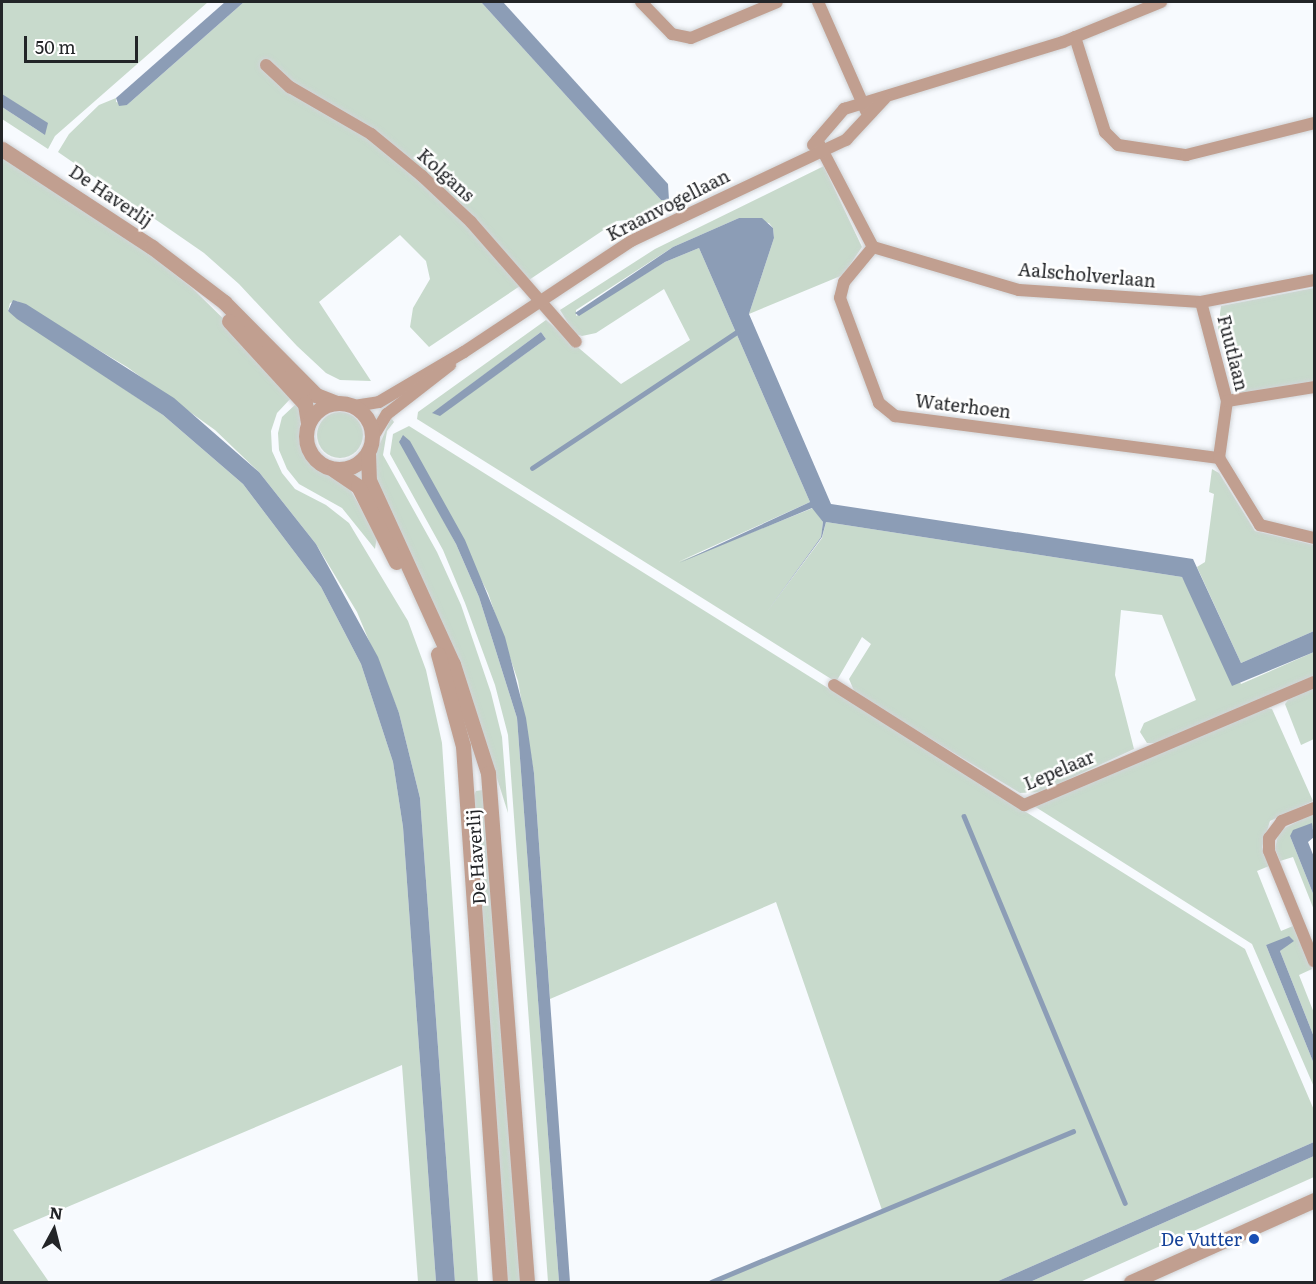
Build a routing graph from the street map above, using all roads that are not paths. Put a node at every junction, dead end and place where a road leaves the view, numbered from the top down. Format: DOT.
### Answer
graph roads {
  1 [pos="641,2"];
  2 [pos="777,2"];
  3 [pos="818,2"];
  4 [pos="1161,2"];
  5 [pos="1075,37"];
  6 [pos="266,65"];
  7 [pos="866,109"];
  8 [pos="1314,123"];
  9 [pos="820,144"];
  10 [pos="2,149"];
  11 [pos="873,247"];
  12 [pos="1314,280"];
  13 [pos="196,282"];
  14 [pos="542,301"];
  15 [pos="1201,302"];
  16 [pos="576,342"];
  17 [pos="464,352"];
  18 [pos="1314,387"];
  19 [pos="1227,401"];
  20 [pos="336,403"];
  21 [pos="354,406"];
  22 [pos="308,424"];
  23 [pos="373,437"];
  24 [pos="368,453"];
  25 [pos="1219,458"];
  26 [pos="334,470"];
  27 [pos="1314,538"];
  28 [pos="1314,682"];
  29 [pos="834,685"];
  30 [pos="1314,808"];
  31 [pos="1314,961"];
  32 [pos="1314,1200"];
  33 [pos="500,1282"];
  34 [pos="527,1282"];
  35 [pos="1131,1282"];
  1 -- 2 [label="street"];
  3 -- 7 [label="street"];
  4 -- 5 [label="street, Kraanvogellaan"];
  5 -- 7 [label="street, Kraanvogellaan"];
  5 -- 8 [label="street"];
  6 -- 14 [label="street, Kolgans"];
  7 -- 9 [label="street, Kraanvogellaan"];
  7 -- 9 [label="street, Kraanvogellaan"];
  9 -- 11 [label="street"];
  9 -- 14 [label="street, Kraanvogellaan"];
  10 -- 13 [label="street, De Haverlij"];
  11 -- 15 [label="street, Aalscholverlaan"];
  11 -- 25 [label="street, Waterhoen"];
  12 -- 15 [label="street, Aalscholverlaan"];
  13 -- 20 [label="street, De Haverlij"];
  13 -- 22 [label="street, De Haverlij"];
  14 -- 16 [label="street, Kolgans"];
  14 -- 17 [label="street, Kraanvogellaan"];
  15 -- 19 [label="street, Fuutlaan"];
  17 -- 21 [label="street, Kraanvogellaan"];
  17 -- 23 [label="street, Kraanvogellaan"];
  18 -- 19 [label="street"];
  19 -- 25 [label="street, Fuutlaan"];
  20 -- 21 [label="street"];
  20 -- 22 [label="street"];
  21 -- 23 [label="street"];
  22 -- 26 [label="street"];
  23 -- 24 [label="street"];
  24 -- 26 [label="street"];
  24 -- 34 [label="street, De Haverlij"];
  25 -- 27 [label="street"];
  26 -- 33 [label="street, De Haverlij"];
  28 -- 29 [label="street, Lepelaar"];
  30 -- 31 [label="street"];
  32 -- 35 [label="street"];
}
